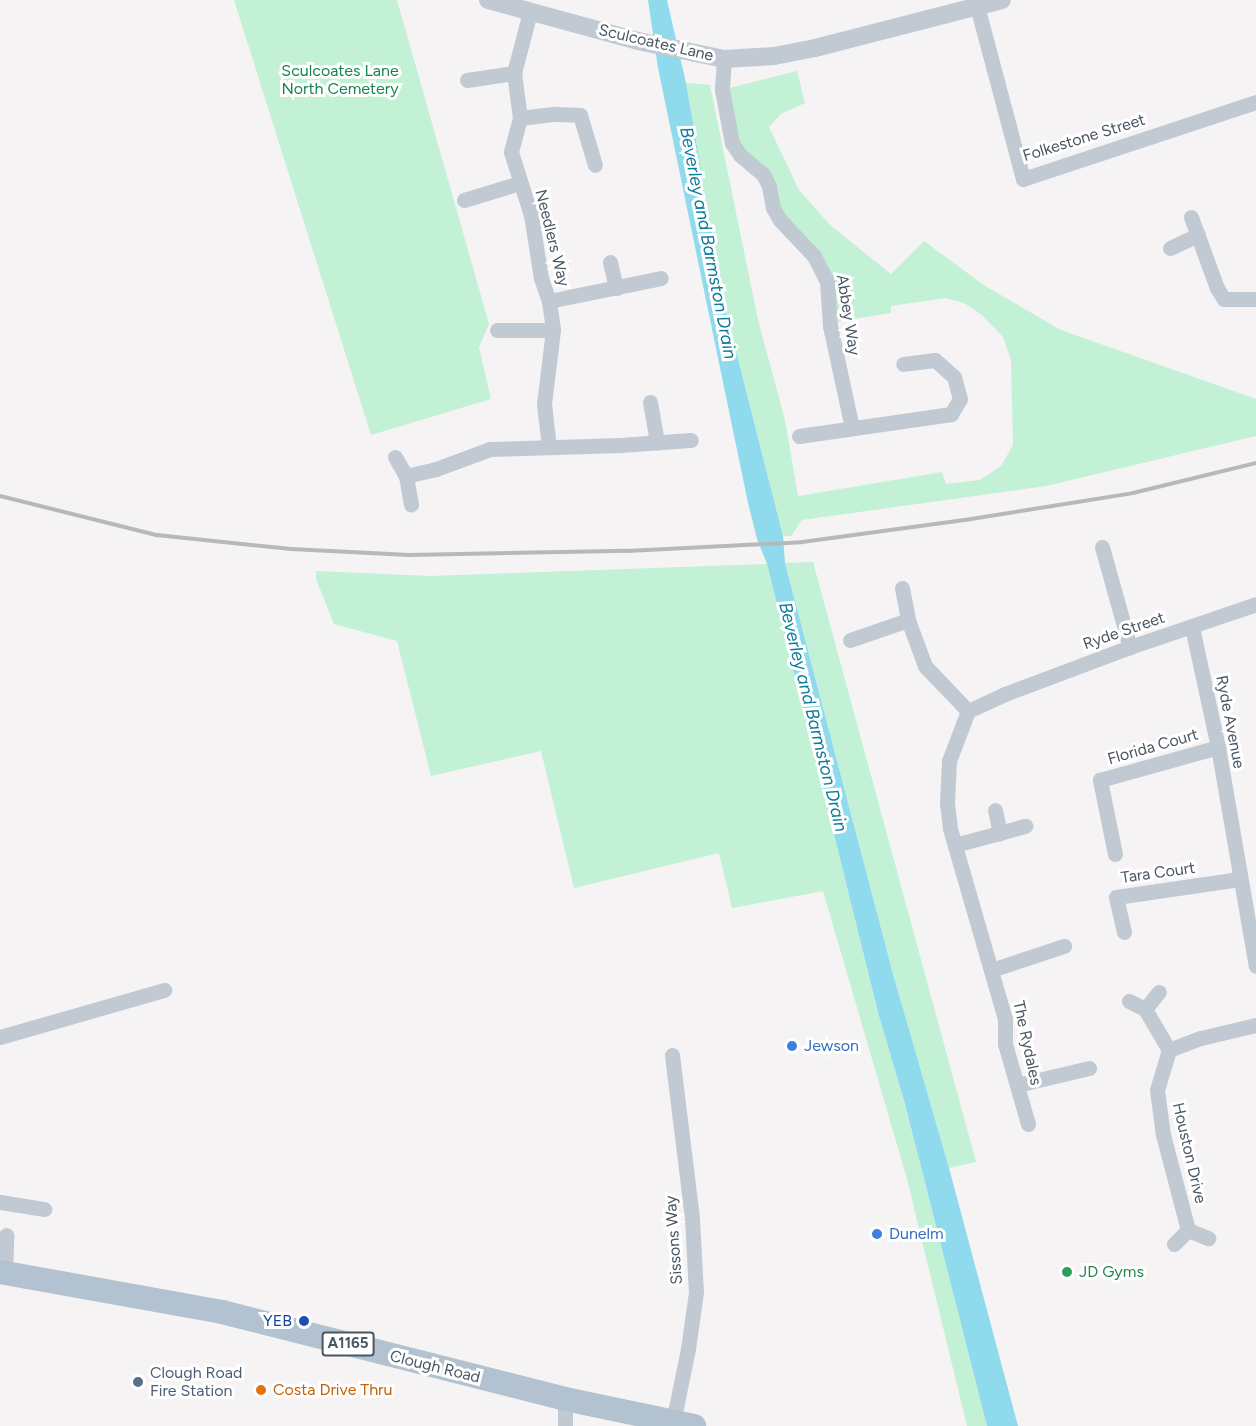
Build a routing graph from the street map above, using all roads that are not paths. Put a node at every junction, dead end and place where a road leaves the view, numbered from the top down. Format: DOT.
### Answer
graph roads {
  1 [pos="488,0"];
  2 [pos="1002,0"];
  3 [pos="966,5"];
  4 [pos="530,12"];
  5 [pos="724,59"];
  6 [pos="514,73"];
  7 [pos="467,80"];
  8 [pos="1256,102"];
  9 [pos="520,118"];
  10 [pos="595,165"];
  11 [pos="520,183"];
  12 [pos="464,200"];
  13 [pos="1191,217"];
  14 [pos="1198,235"];
  15 [pos="1170,248"];
  16 [pos="610,262"];
  17 [pos="661,278"];
  18 [pos="616,288"];
  19 [pos="1256,299"];
  20 [pos="549,301"];
  21 [pos="497,330"];
  22 [pos="553,330"];
  23 [pos="903,364"];
  24 [pos="650,402"];
  25 [pos="852,428"];
  26 [pos="799,436"];
  27 [pos="691,440"];
  28 [pos="657,442"];
  29 [pos="549,447"];
  30 [pos="395,457"];
  31 [pos="406,476"];
  32 [pos="411,505"];
  33 [pos="1102,547"];
  34 [pos="902,588"];
  35 [pos="1256,604"];
  36 [pos="908,620"];
  37 [pos="1192,627"];
  38 [pos="850,640"];
  39 [pos="1130,647"];
  40 [pos="968,711"];
  41 [pos="1218,747"];
  42 [pos="995,810"];
  43 [pos="1025,826"];
  44 [pos="1000,833"];
  45 [pos="955,845"];
  46 [pos="1115,854"];
  47 [pos="1240,879"];
  48 [pos="1124,932"];
  49 [pos="1064,946"];
  50 [pos="1256,966"];
  51 [pos="991,970"];
  52 [pos="164,990"];
  53 [pos="1159,992"];
  54 [pos="1129,1001"];
  55 [pos="1145,1009"];
  56 [pos="1256,1025"];
  57 [pos="0,1037"];
  58 [pos="1169,1050"];
  59 [pos="672,1055"];
  60 [pos="1089,1068"];
  61 [pos="1017,1085"];
  62 [pos="1028,1124"];
  63 [pos="0,1202"];
  64 [pos="44,1209"];
  65 [pos="1188,1230"];
  66 [pos="6,1235"];
  67 [pos="1208,1238"];
  68 [pos="1174,1244"];
  69 [pos="3,1272"];
  70 [pos="565,1399"];
  71 [pos="684,1424"];
  72 [pos="565,1426"];
  1 -- 4 [label="street, Sculcoates Lane"];
  2 -- 3 [label="street, Sculcoates Lane"];
  3 -- 5 [label="street, Sculcoates Lane"];
  3 -- 8 [label="street, Folkestone Street"];
  4 -- 5 [label="street, Sculcoates Lane"];
  4 -- 6 [label="street, Needlers Way"];
  5 -- 25 [label="street, Abbey Way"];
  6 -- 7 [label="street"];
  6 -- 9 [label="street, Needlers Way"];
  9 -- 10 [label="street"];
  9 -- 11 [label="street, Needlers Way"];
  11 -- 12 [label="street, Needlers Way"];
  11 -- 20 [label="street, Needlers Way"];
  13 -- 14 [label="street"];
  14 -- 15 [label="street"];
  14 -- 19 [label="street"];
  16 -- 18 [label="street"];
  17 -- 18 [label="street, Needlers Way"];
  18 -- 20 [label="street, Needlers Way"];
  20 -- 22 [label="street, Needlers Way"];
  21 -- 22 [label="street"];
  22 -- 29 [label="street, Needlers Way"];
  23 -- 25 [label="street"];
  24 -- 28 [label="street"];
  25 -- 26 [label="street"];
  27 -- 28 [label="street"];
  28 -- 29 [label="street"];
  29 -- 31 [label="street"];
  30 -- 31 [label="street"];
  31 -- 32 [label="street"];
  33 -- 39 [label="street"];
  34 -- 36 [label="street"];
  35 -- 37 [label="street, Ryde Street"];
  36 -- 38 [label="street"];
  36 -- 40 [label="street"];
  37 -- 39 [label="street, Ryde Street"];
  37 -- 41 [label="street, Ryde Avenue"];
  39 -- 40 [label="street, Ryde Street"];
  40 -- 45 [label="street, The Rydales"];
  41 -- 46 [label="street, Florida Court"];
  41 -- 47 [label="street, Ryde Avenue"];
  42 -- 44 [label="street"];
  43 -- 44 [label="street"];
  44 -- 45 [label="street"];
  45 -- 51 [label="street, The Rydales"];
  47 -- 48 [label="street, Tara Court"];
  47 -- 50 [label="street, Ryde Avenue"];
  49 -- 51 [label="street"];
  51 -- 61 [label="street, The Rydales"];
  52 -- 57 [label="street"];
  53 -- 55 [label="street"];
  54 -- 55 [label="street"];
  55 -- 58 [label="street"];
  56 -- 58 [label="street"];
  58 -- 65 [label="street, Houston Drive"];
  59 -- 71 [label="street, Sissons Way"];
  60 -- 61 [label="street"];
  61 -- 62 [label="street, The Rydales"];
  63 -- 64 [label="street"];
  65 -- 67 [label="street"];
  65 -- 68 [label="street"];
  66 -- 69 [label="street"];
  69 -- 70 [label="main road, Clough Road / A1165"];
  70 -- 71 [label="main road, Clough Road / A1165"];
  70 -- 72 [label="street"];
}
